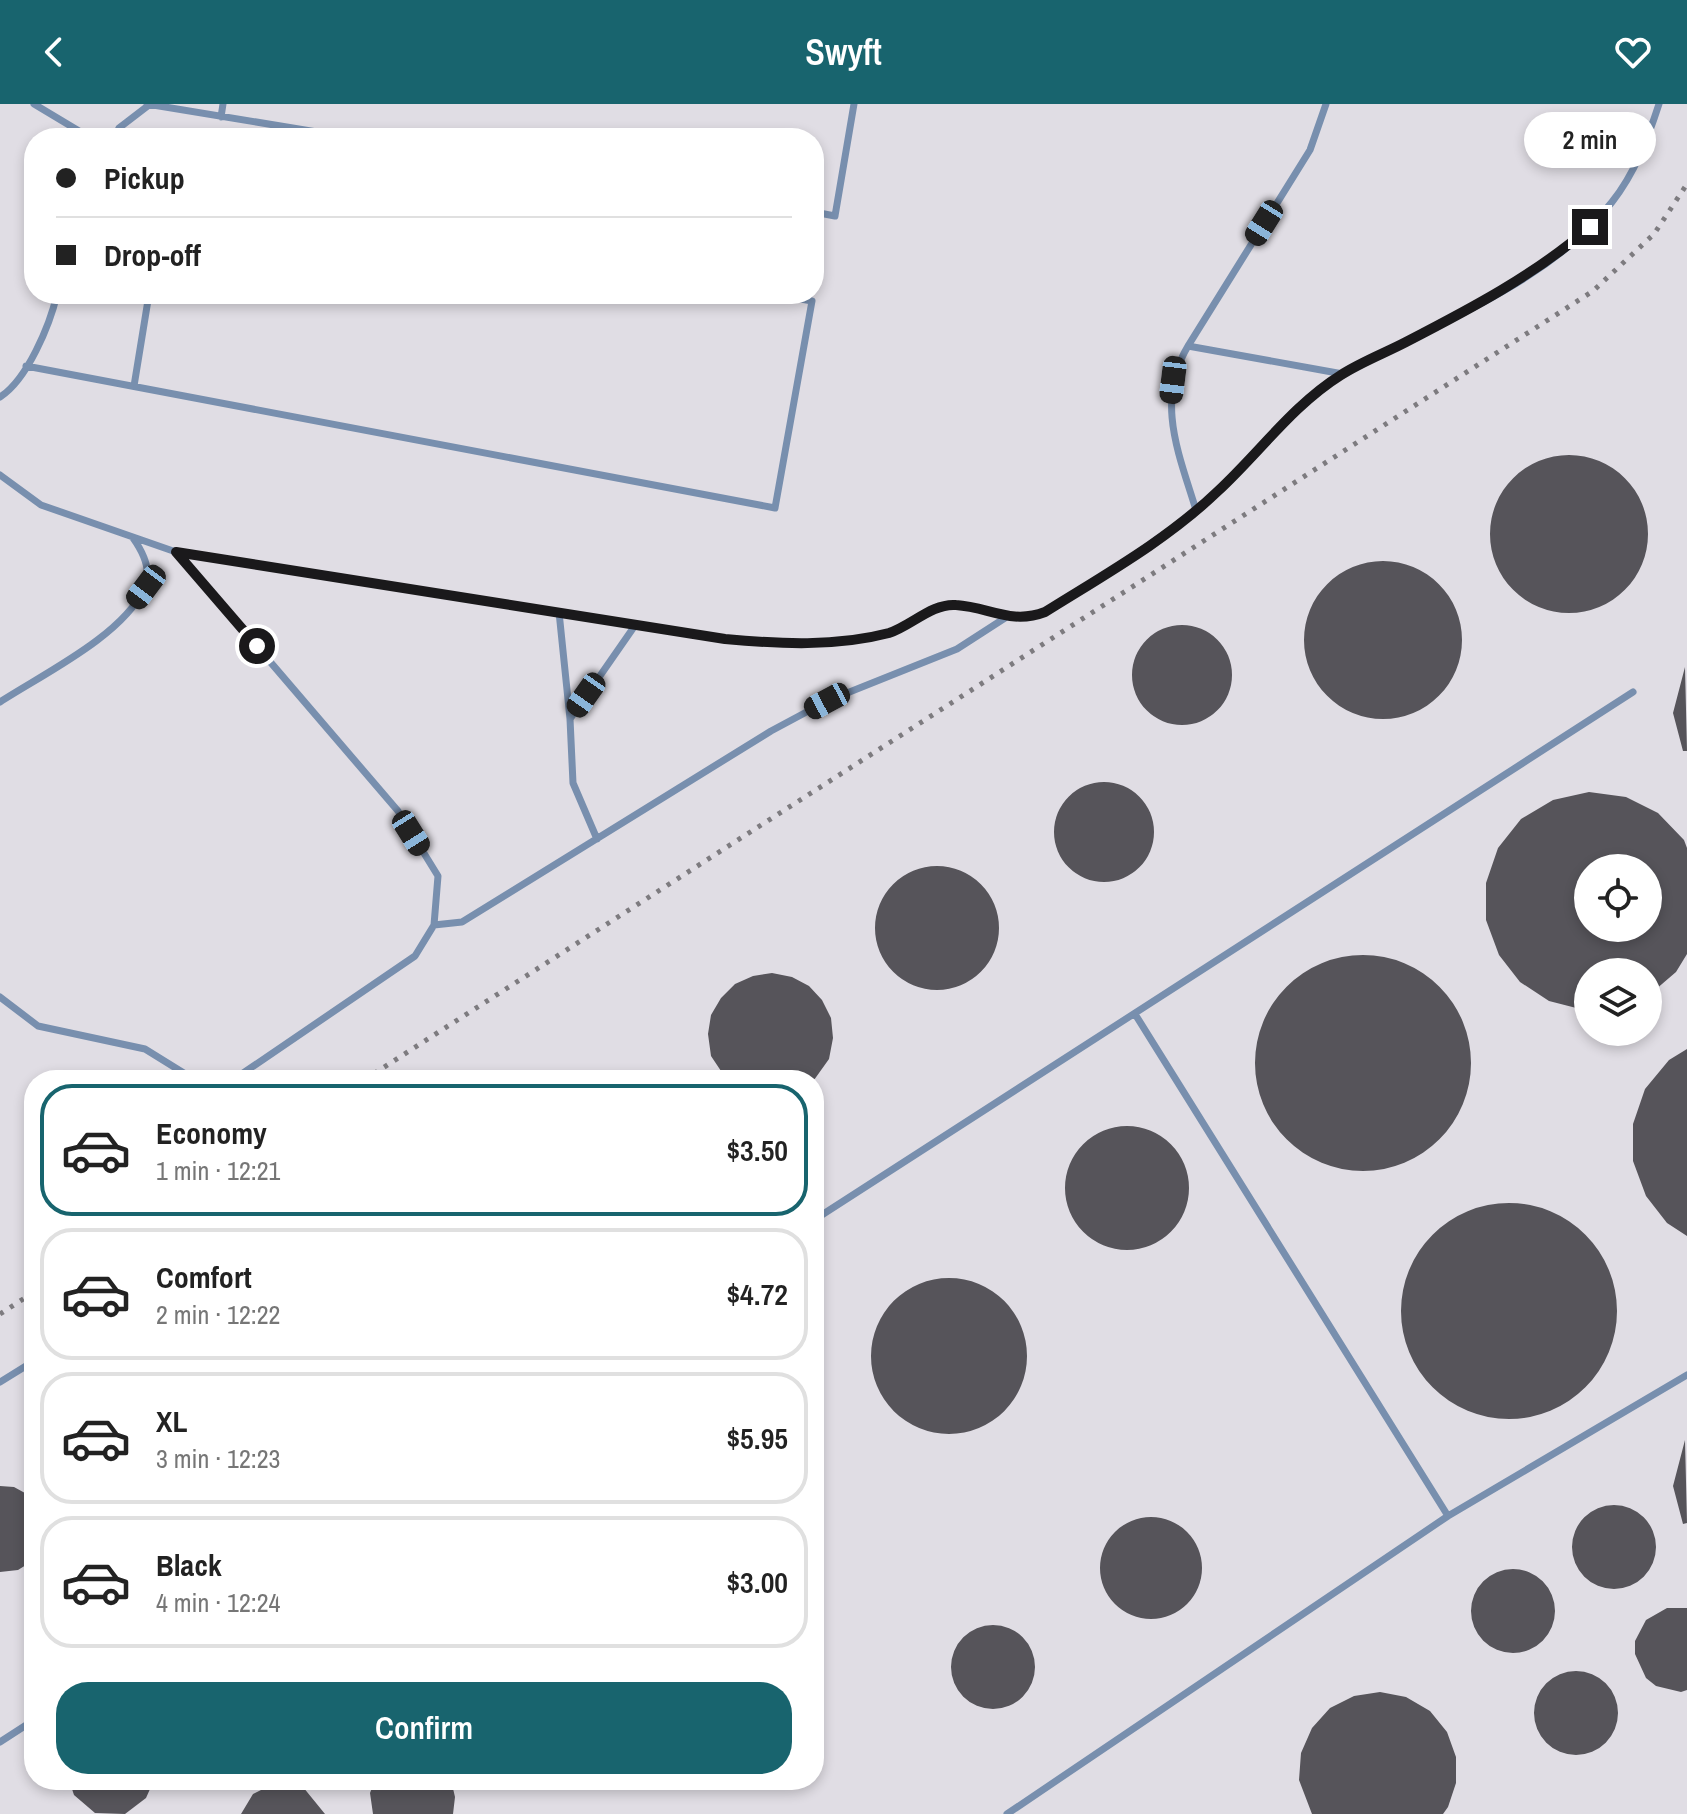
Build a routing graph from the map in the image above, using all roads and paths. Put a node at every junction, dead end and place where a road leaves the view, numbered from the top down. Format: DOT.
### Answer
graph roads {
  1 [pos="34,104"];
  2 [pos="223,104"];
  3 [pos="854,104"];
  4 [pos="1326,104"];
  5 [pos="1659,104"];
  6 [pos="148,105"];
  7 [pos="221,117"];
  8 [pos="74,128"];
  9 [pos="119,128"];
  10 [pos="290,128"];
  11 [pos="824,214"];
  12 [pos="55,304"];
  13 [pos="147,304"];
  14 [pos="811,304"];
  15 [pos="1188,346"];
  16 [pos="26,366"];
  17 [pos="1343,374"];
  18 [pos="134,386"];
  19 [pos="0,397"];
  20 [pos="0,475"];
  21 [pos="1196,510"];
  22 [pos="132,536"];
  23 [pos="176,552"];
  24 [pos="559,612"];
  25 [pos="1005,618"];
  26 [pos="636,624"];
  27 [pos="1633,692"];
  28 [pos="0,702"];
  29 [pos="570,719"];
  30 [pos="597,839"];
  31 [pos="434,925"];
  32 [pos="0,997"];
  33 [pos="1135,1014"];
  34 [pos="179,1070"];
  35 [pos="248,1070"];
  36 [pos="824,1214"];
  37 [pos="24,1367"];
  38 [pos="1687,1375"];
  39 [pos="0,1382"];
  40 [pos="1448,1516"];
  41 [pos="24,1726"];
  42 [pos="0,1742"];
  43 [pos="1007,1814"];
  1 -- 8 [label="lane"];
  2 -- 7 [label="lane"];
  3 -- 11 [label="lane"];
  4 -- 15 [label="lane"];
  5 -- 17 [label="lane"];
  6 -- 7 [label="lane"];
  6 -- 9 [label="lane"];
  7 -- 10 [label="lane"];
  12 -- 16 [label="lane"];
  13 -- 18 [label="lane"];
  14 -- 18 [label="lane"];
  15 -- 17 [label="lane"];
  15 -- 21 [label="lane"];
  16 -- 18 [label="lane"];
  16 -- 19 [label="lane"];
  17 -- 21 [label="lane"];
  20 -- 22 [label="lane"];
  21 -- 25 [label="lane"];
  22 -- 23 [label="lane"];
  22 -- 28 [label="lane"];
  23 -- 24 [label="lane"];
  23 -- 31 [label="lane"];
  24 -- 26 [label="lane"];
  24 -- 29 [label="lane"];
  25 -- 26 [label="lane"];
  25 -- 30 [label="lane"];
  26 -- 29 [label="lane"];
  27 -- 33 [label="lane"];
  29 -- 30 [label="lane"];
  30 -- 31 [label="lane"];
  31 -- 35 [label="lane"];
  32 -- 34 [label="lane"];
  33 -- 36 [label="lane"];
  33 -- 40 [label="lane"];
  37 -- 39 [label="lane"];
  38 -- 40 [label="lane"];
  40 -- 43 [label="lane"];
  41 -- 42 [label="lane"];
}
